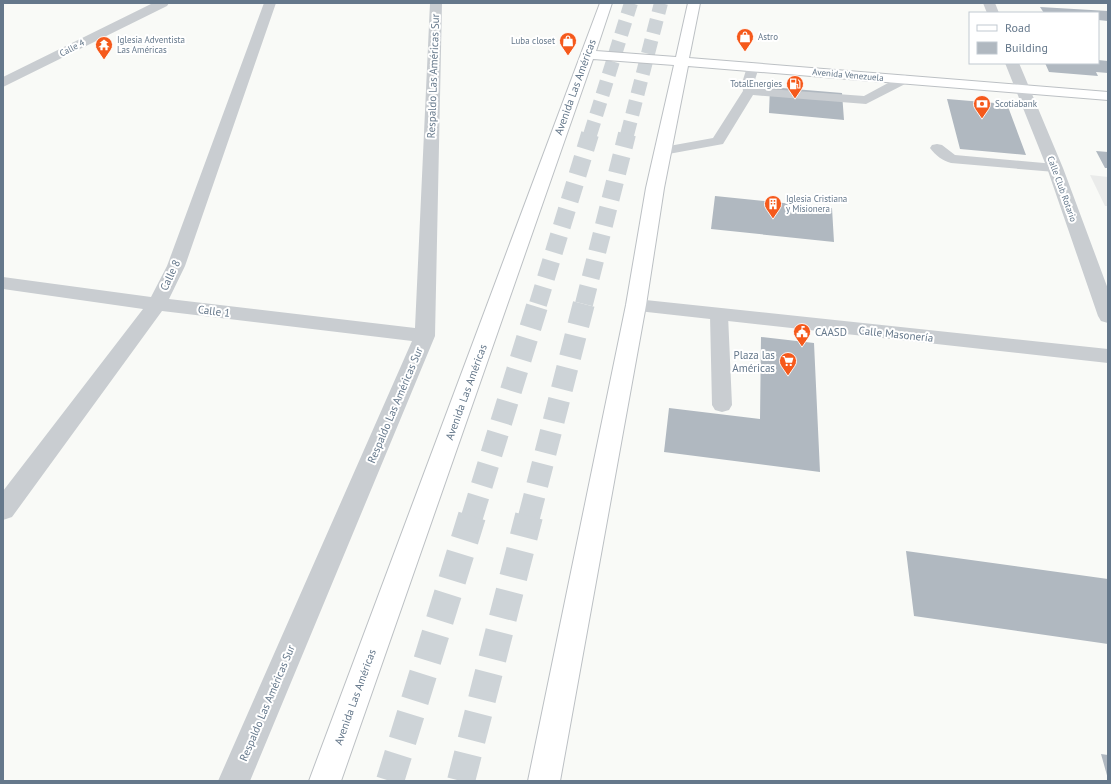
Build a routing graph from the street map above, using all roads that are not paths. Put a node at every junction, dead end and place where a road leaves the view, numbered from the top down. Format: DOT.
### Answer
graph roads {
  1 [pos="163,3"];
  2 [pos="270,3"];
  3 [pos="436,3"];
  4 [pos="606,3"];
  5 [pos="694,3"];
  6 [pos="588,54"];
  7 [pos="681,62"];
  8 [pos="1012,64"];
  9 [pos="753,67"];
  10 [pos="905,79"];
  11 [pos="3,83"];
  12 [pos="1022,88"];
  13 [pos="748,91"];
  14 [pos="1108,96"];
  15 [pos="937,148"];
  16 [pos="663,151"];
  17 [pos="1055,168"];
  18 [pos="3,283"];
  19 [pos="157,304"];
  20 [pos="636,305"];
  21 [pos="719,315"];
  22 [pos="1108,316"];
  23 [pos="425,336"];
  24 [pos="1108,356"];
  25 [pos="722,405"];
  26 [pos="3,510"];
  27 [pos="234,781"];
  28 [pos="325,781"];
  29 [pos="544,781"];
  1 -- 11 [label="street, Calle 4"];
  2 -- 19 [label="street, Calle 8"];
  3 -- 23 [label="street, Respaldo Las Américas Sur"];
  4 -- 6 [label="main road, Avenida Las Américas"];
  5 -- 7 [label="main road"];
  6 -- 7 [label="main road, Avenida Venezuela"];
  6 -- 28 [label="main road, Avenida Las Américas"];
  7 -- 9 [label="main road, Avenida Venezuela"];
  7 -- 16 [label="main road"];
  8 -- 12 [label="street, Calle Club Rotario"];
  9 -- 10 [label="main road, Avenida Venezuela"];
  9 -- 13 [label="lane"];
  10 -- 12 [label="main road, Avenida Venezuela"];
  10 -- 13 [label="lane"];
  12 -- 14 [label="main road, Avenida Venezuela"];
  12 -- 17 [label="street, Calle Club Rotario"];
  13 -- 16 [label="lane"];
  15 -- 17 [label="lane"];
  16 -- 20 [label="main road"];
  17 -- 22 [label="street, Calle Club Rotario"];
  18 -- 19 [label="street, Calle 1"];
  19 -- 23 [label="street, Calle 1"];
  19 -- 26 [label="street, Calle 8"];
  20 -- 21 [label="street, Calle Masonería"];
  20 -- 29 [label="main road"];
  21 -- 24 [label="street, Calle Masonería"];
  21 -- 25 [label="lane"];
  23 -- 27 [label="street, Respaldo Las Américas Sur"];
}
